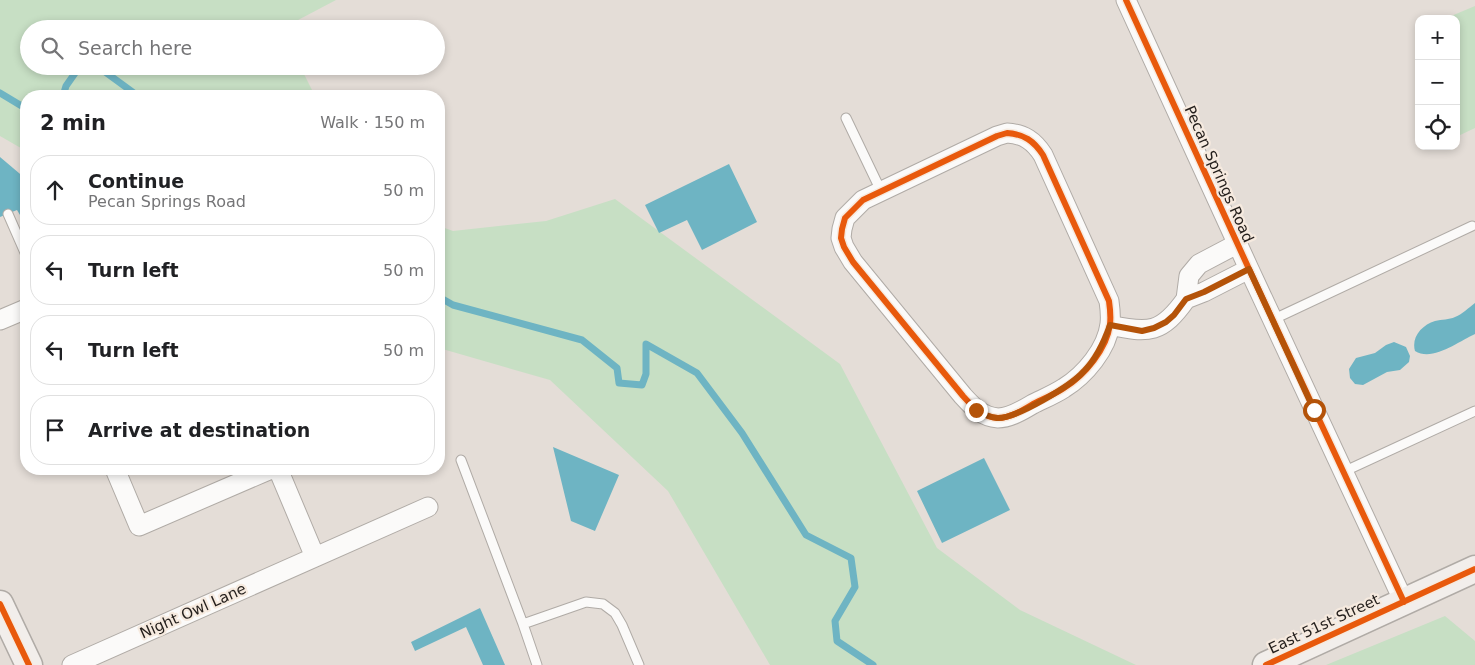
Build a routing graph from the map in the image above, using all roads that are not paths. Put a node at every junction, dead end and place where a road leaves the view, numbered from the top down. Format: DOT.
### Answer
graph roads {
  1 [pos="1126,0"];
  2 [pos="846,118"];
  3 [pos="882,191"];
  4 [pos="8,214"];
  5 [pos="1472,226"];
  6 [pos="20,241"];
  7 [pos="1237,244"];
  8 [pos="1249,269"];
  9 [pos="1186,299"];
  10 [pos="20,312"];
  11 [pos="0,320"];
  12 [pos="1272,320"];
  13 [pos="1110,325"];
  14 [pos="1475,411"];
  15 [pos="461,460"];
  16 [pos="1343,472"];
  17 [pos="118,475"];
  18 [pos="257,475"];
  19 [pos="281,475"];
  20 [pos="428,507"];
  21 [pos="315,557"];
  22 [pos="1475,570"];
  23 [pos="1404,602"];
  24 [pos="0,604"];
  25 [pos="523,624"];
  26 [pos="29,665"];
  27 [pos="72,665"];
  28 [pos="537,665"];
  29 [pos="639,665"];
  30 [pos="1266,665"];
  1 -- 7 [label="street, Pecan Springs Road"];
  2 -- 3 [label="lane"];
  3 -- 13 [label="street"];
  3 -- 13 [label="street"];
  4 -- 6 [label="lane"];
  5 -- 12 [label="lane"];
  7 -- 8 [label="street, Pecan Springs Road"];
  7 -- 9 [label="street"];
  8 -- 9 [label="street"];
  8 -- 12 [label="street, Pecan Springs Road"];
  9 -- 13 [label="street"];
  10 -- 11 [label="street"];
  12 -- 16 [label="street, Pecan Springs Road"];
  14 -- 16 [label="lane"];
  15 -- 25 [label="lane"];
  16 -- 23 [label="street, Pecan Springs Road"];
  17 -- 18 [label="street"];
  19 -- 21 [label="street"];
  20 -- 21 [label="street, Night Owl Lane"];
  21 -- 27 [label="street, Night Owl Lane"];
  22 -- 23 [label="main road, East 51st Street"];
  23 -- 30 [label="main road, East 51st Street"];
  24 -- 26 [label="main road"];
  25 -- 28 [label="lane"];
  25 -- 29 [label="lane"];
}
